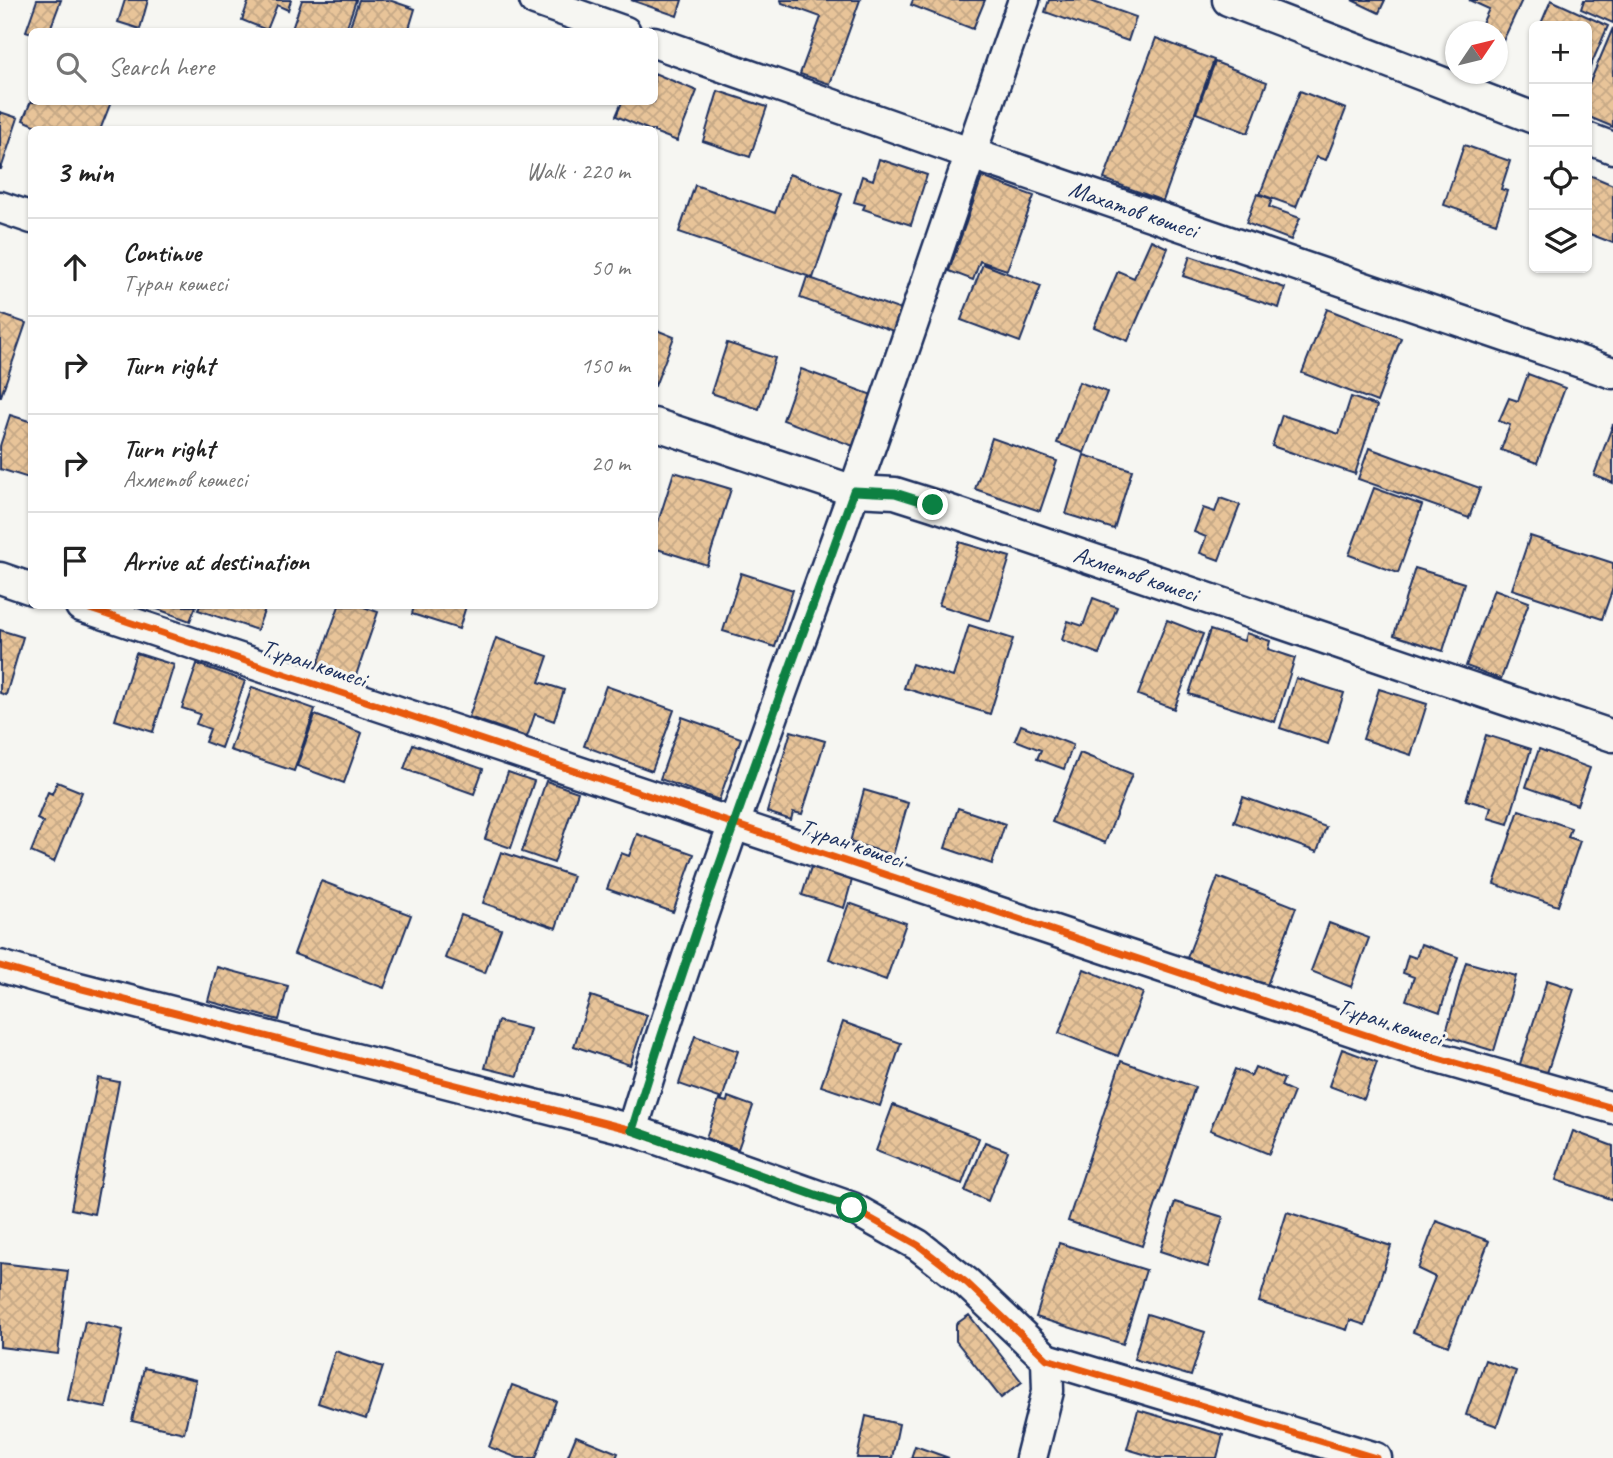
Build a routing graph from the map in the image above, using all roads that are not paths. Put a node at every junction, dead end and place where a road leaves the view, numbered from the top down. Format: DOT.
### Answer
graph roads {
  1 [pos="535,0"];
  2 [pos="1024,0"];
  3 [pos="1228,0"];
  4 [pos="614,28"];
  5 [pos="658,43"];
  6 [pos="1529,116"];
  7 [pos="1592,140"];
  8 [pos="1613,148"];
  9 [pos="970,153"];
  10 [pos="0,207"];
  11 [pos="28,217"];
  12 [pos="1613,373"];
  13 [pos="658,425"];
  14 [pos="854,491"];
  15 [pos="0,578"];
  16 [pos="28,588"];
  17 [pos="90,609"];
  18 [pos="1613,736"];
  19 [pos="734,824"];
  20 [pos="0,966"];
  21 [pos="1613,1108"];
  22 [pos="632,1130"];
  23 [pos="1047,1359"];
  24 [pos="1031,1458"];
  25 [pos="1376,1458"];
  1 -- 4 [label="street"];
  2 -- 9 [label="street"];
  3 -- 6 [label="street"];
  5 -- 9 [label="street, Махатов көшесі"];
  7 -- 8 [label="street"];
  9 -- 12 [label="street, Махатов көшесі"];
  9 -- 14 [label="street"];
  10 -- 11 [label="street"];
  13 -- 14 [label="street, Ахметов көшесі"];
  14 -- 18 [label="street, Ахметов көшесі"];
  14 -- 19 [label="street"];
  15 -- 16 [label="street"];
  17 -- 19 [label="street, Тұран көшесі"];
  19 -- 21 [label="street, Тұран көшесі"];
  19 -- 22 [label="street"];
  20 -- 22 [label="street"];
  22 -- 23 [label="street"];
  23 -- 24 [label="street"];
  23 -- 25 [label="street"];
}
